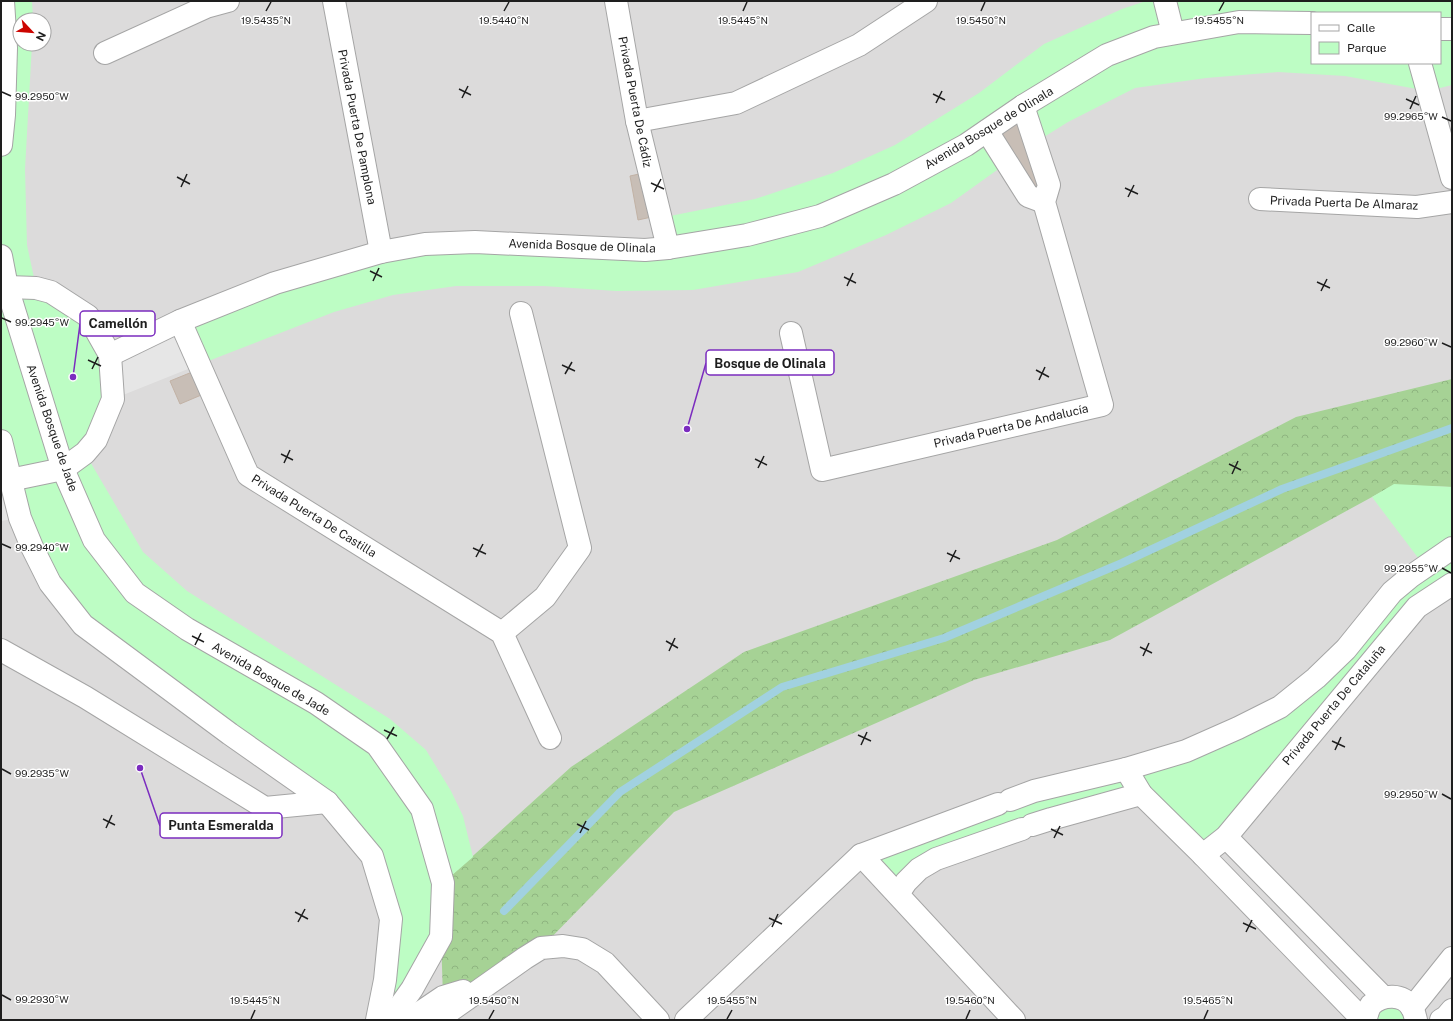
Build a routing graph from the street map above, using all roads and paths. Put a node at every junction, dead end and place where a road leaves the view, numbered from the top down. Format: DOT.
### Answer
graph roads {
  1 [pos="3,1"];
  2 [pos="228,1"];
  3 [pos="334,1"];
  4 [pos="616,1"];
  5 [pos="926,1"];
  6 [pos="1165,1"];
  7 [pos="1311,23"];
  8 [pos="1441,29"];
  9 [pos="1452,29"];
  10 [pos="1173,33"];
  11 [pos="105,53"];
  12 [pos="1420,64"];
  13 [pos="1024,106"];
  14 [pos="637,121"];
  15 [pos="987,130"];
  16 [pos="1,145"];
  17 [pos="1452,178"];
  18 [pos="1260,199"];
  19 [pos="1044,202"];
  20 [pos="1452,202"];
  21 [pos="668,248"];
  22 [pos="381,252"];
  23 [pos="1,256"];
  24 [pos="4,287"];
  25 [pos="521,313"];
  26 [pos="180,321"];
  27 [pos="791,333"];
  28 [pos="110,355"];
  29 [pos="1,441"];
  30 [pos="63,469"];
  31 [pos="5,479"];
  32 [pos="1452,548"];
  33 [pos="1452,584"];
  34 [pos="502,633"];
  35 [pos="1,650"];
  36 [pos="550,738"];
  37 [pos="1126,770"];
  38 [pos="1034,791"];
  39 [pos="1141,794"];
  40 [pos="327,802"];
  41 [pos="1035,824"];
  42 [pos="1226,837"];
  43 [pos="861,855"];
  44 [pos="1203,855"];
  45 [pos="898,894"];
  46 [pos="1452,958"];
  47 [pos="493,982"];
  48 [pos="1383,997"];
  49 [pos="1452,1010"];
  50 [pos="1414,1014"];
  51 [pos="377,1020"];
  52 [pos="390,1020"];
  53 [pos="409,1020"];
  54 [pos="437,1020"];
  55 [pos="453,1020"];
  56 [pos="465,1020"];
  57 [pos="658,1020"];
  58 [pos="686,1020"];
  59 [pos="1014,1020"];
  60 [pos="1364,1020"];
  61 [pos="1441,1020"];
  1 -- 16 [label="street"];
  2 -- 11 [label="street"];
  3 -- 22 [label="street, Privada Puerta De Pamplona"];
  4 -- 14 [label="street, Privada Puerta De Cádiz"];
  5 -- 14 [label="street"];
  6 -- 10 [label="street"];
  7 -- 10 [label="street, Avenida Bosque de Olinala"];
  8 -- 9 [label="street"];
  10 -- 13 [label="street, Avenida Bosque de Olinala"];
  12 -- 17 [label="street"];
  13 -- 15 [label="street, Avenida Bosque de Olinala"];
  13 -- 19 [label="street, Privada Puerta De Andalucía"];
  14 -- 21 [label="street, Privada Puerta De Cádiz"];
  15 -- 19 [label="street"];
  15 -- 21 [label="street, Avenida Bosque de Olinala"];
  18 -- 20 [label="street, Privada Puerta De Almaraz"];
  19 -- 27 [label="street, Privada Puerta De Andalucía"];
  21 -- 22 [label="street, Avenida Bosque de Olinala"];
  22 -- 26 [label="street, Avenida Bosque de Olinala"];
  23 -- 24 [label="street, Avenida Bosque de Jade"];
  24 -- 28 [label="street"];
  24 -- 30 [label="street, Avenida Bosque de Jade"];
  25 -- 34 [label="street"];
  26 -- 28 [label="street, Avenida Bosque de Olinala"];
  26 -- 34 [label="street, Privada Puerta De Castilla"];
  28 -- 30 [label="street"];
  29 -- 31 [label="street"];
  30 -- 31 [label="street"];
  30 -- 52 [label="street, Avenida Bosque de Jade"];
  31 -- 40 [label="street"];
  32 -- 37 [label="street"];
  33 -- 42 [label="street, Privada Puerta De Cataluña"];
  34 -- 36 [label="street"];
  35 -- 40 [label="street"];
  37 -- 38 [label="street"];
  37 -- 39 [label="street"];
  38 -- 41 [label="street"];
  38 -- 43 [label="street"];
  39 -- 41 [label="street"];
  39 -- 44 [label="street"];
  40 -- 51 [label="street"];
  41 -- 45 [label="street"];
  42 -- 44 [label="street, Privada Puerta De Cataluña"];
  42 -- 48 [label="street"];
  43 -- 45 [label="street"];
  43 -- 58 [label="street"];
  44 -- 60 [label="street"];
  45 -- 59 [label="street"];
  46 -- 50 [label="street"];
  47 -- 53 [label="street"];
  47 -- 54 [label="street"];
  47 -- 55 [label="street"];
  47 -- 56 [label="street"];
  47 -- 57 [label="street"];
  48 -- 50 [label="street"];
  48 -- 60 [label="street"];
  49 -- 61 [label="street"];
}
